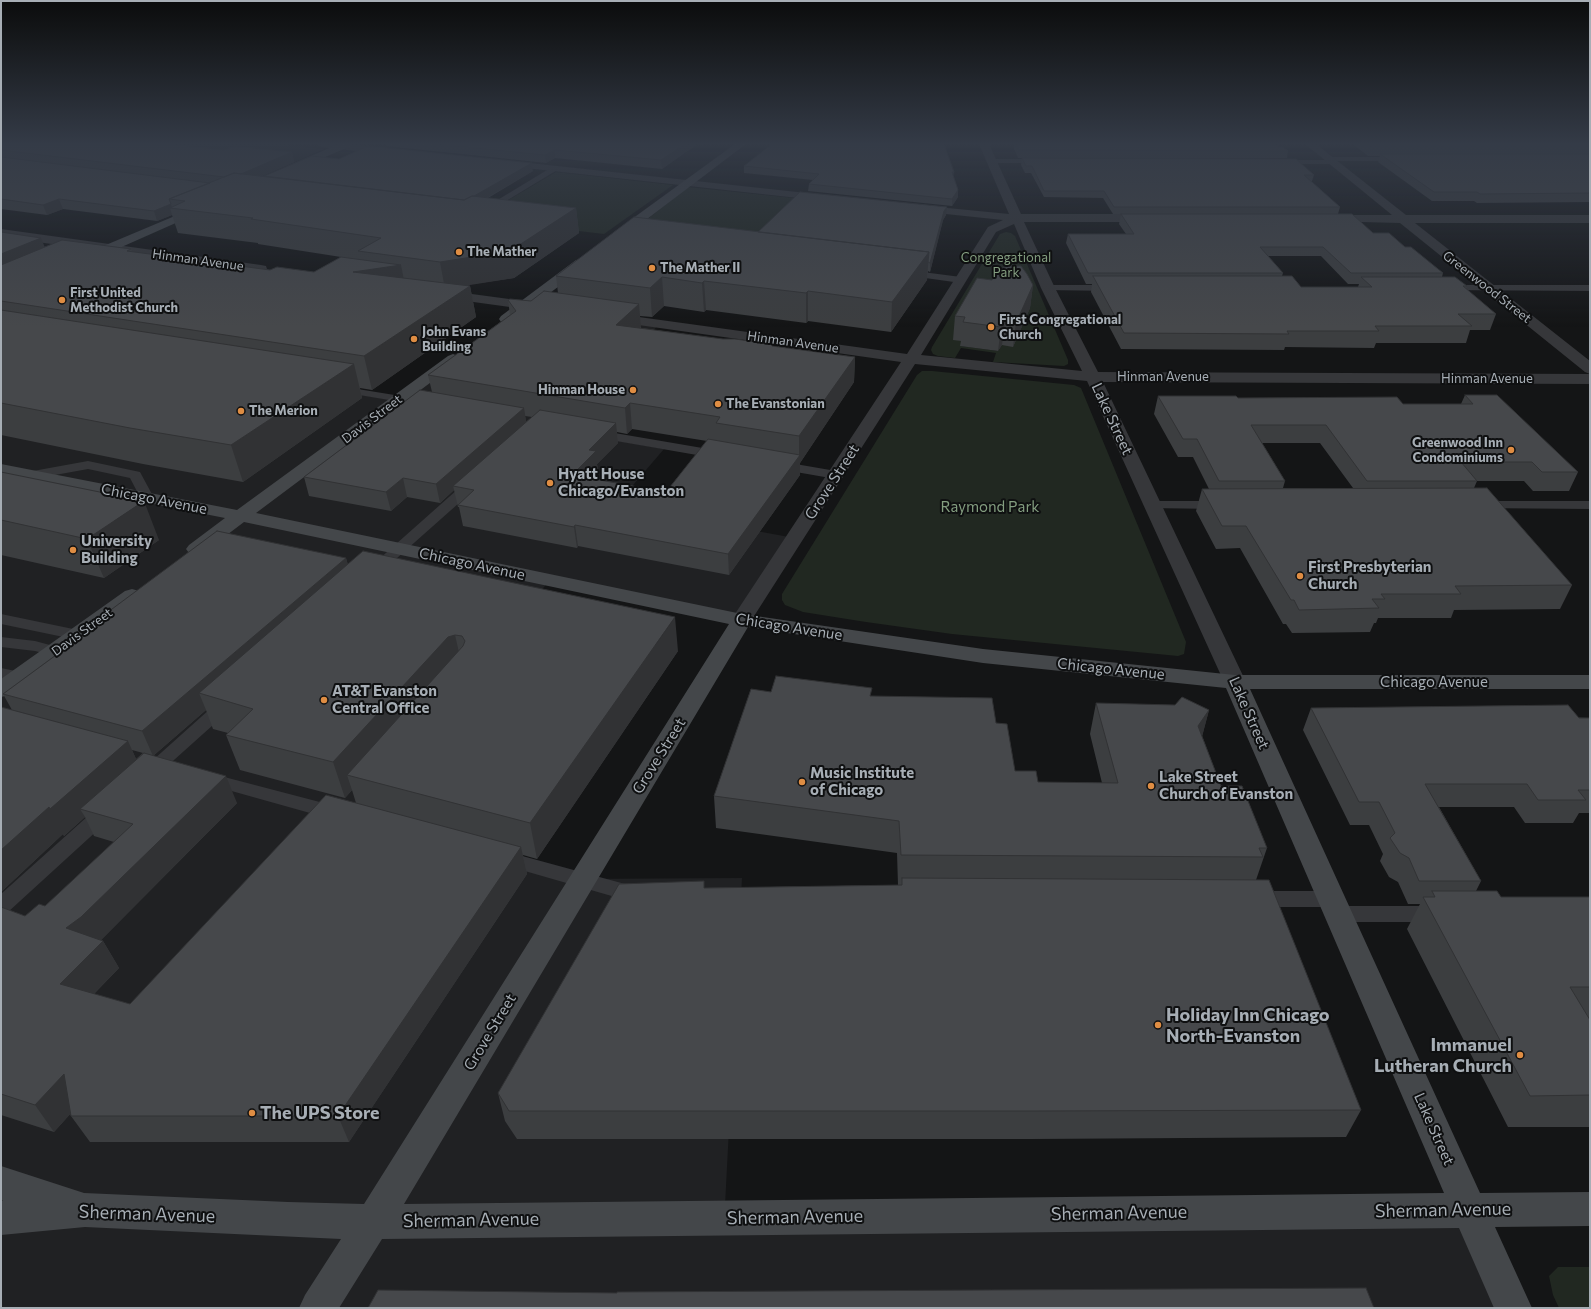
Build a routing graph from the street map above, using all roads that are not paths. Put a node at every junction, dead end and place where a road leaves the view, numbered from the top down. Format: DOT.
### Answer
graph roads {
  1 [pos="208,205"];
  2 [pos="493,205"];
  3 [pos="660,205"];
  4 [pos="1011,205"];
  5 [pos="1384,205"];
  6 [pos="904,206"];
  7 [pos="474,216"];
  8 [pos="1016,218"];
  9 [pos="1164,218"];
  10 [pos="1314,219"];
  11 [pos="1401,219"];
  12 [pos="1590,219"];
  13 [pos="1,233"];
  14 [pos="617,240"];
  15 [pos="110,248"];
  16 [pos="591,256"];
  17 [pos="77,262"];
  18 [pos="277,271"];
  19 [pos="899,272"];
  20 [pos="961,280"];
  21 [pos="1048,288"];
  22 [pos="1121,288"];
  23 [pos="1435,288"];
  24 [pos="1488,288"];
  25 [pos="1590,288"];
  26 [pos="425,292"];
  27 [pos="524,306"];
  28 [pos="552,309"];
  29 [pos="599,316"];
  30 [pos="492,329"];
  31 [pos="468,348"];
  32 [pos="911,359"];
  33 [pos="1590,369"];
  34 [pos="1093,377"];
  35 [pos="1590,379"];
  36 [pos="330,388"];
  37 [pos="399,399"];
  38 [pos="422,403"];
  39 [pos="586,432"];
  40 [pos="727,456"];
  41 [pos="767,463"];
  42 [pos="1,469"];
  43 [pos="482,474"];
  44 [pos="836,475"];
  45 [pos="1466,504"];
  46 [pos="1590,504"];
  47 [pos="1152,505"];
  48 [pos="1230,505"];
  49 [pos="242,516"];
  50 [pos="398,549"];
  51 [pos="178,562"];
  52 [pos="365,578"];
  53 [pos="146,585"];
  54 [pos="1,619"];
  55 [pos="742,620"];
  56 [pos="78,635"];
  57 [pos="1,642"];
  58 [pos="55,651"];
  59 [pos="1235,682"];
  60 [pos="1590,682"];
  61 [pos="5,683"];
  62 [pos="235,696"];
  63 [pos="136,759"];
  64 [pos="158,765"];
  65 [pos="135,786"];
  66 [pos="117,801"];
  67 [pos="347,813"];
  68 [pos="485,853"];
  69 [pos="582,880"];
  70 [pos="652,895"];
  71 [pos="1240,899"];
  72 [pos="1,906"];
  73 [pos="1335,907"];
  74 [pos="1456,914"];
  75 [pos="1,1183"];
  76 [pos="1590,1208"];
  77 [pos="1469,1209"];
  78 [pos="85,1210"];
  79 [pos="1,1218"];
  80 [pos="372,1222"];
  81 [pos="318,1308"];
  82 [pos="1513,1308"];
  1 -- 15 [label="street"];
  2 -- 7 [label="lane"];
  3 -- 14 [label="street"];
  4 -- 8 [label="street, Lake Street"];
  5 -- 11 [label="street, Greenwood Street"];
  6 -- 8 [label="street"];
  8 -- 9 [label="street"];
  8 -- 20 [label="street, Grove Street"];
  8 -- 21 [label="street, Lake Street"];
  10 -- 11 [label="street"];
  11 -- 12 [label="street"];
  11 -- 24 [label="street, Greenwood Street"];
  13 -- 15 [label="street, Hinman Avenue"];
  15 -- 17 [label="street"];
  15 -- 18 [label="street, Hinman Avenue"];
  16 -- 27 [label="street"];
  19 -- 20 [label="lane"];
  20 -- 32 [label="street, Grove Street"];
  21 -- 22 [label="lane"];
  21 -- 34 [label="street, Lake Street"];
  23 -- 24 [label="lane"];
  24 -- 25 [label="lane"];
  24 -- 33 [label="street, Greenwood Street"];
  26 -- 27 [label="street"];
  27 -- 28 [label="street"];
  27 -- 30 [label="street"];
  29 -- 32 [label="street, Hinman Avenue"];
  31 -- 37 [label="street, Davis Street"];
  32 -- 34 [label="street, Hinman Avenue"];
  32 -- 44 [label="street, Grove Street"];
  34 -- 35 [label="street, Hinman Avenue"];
  34 -- 47 [label="street, Lake Street"];
  36 -- 37 [label="lane"];
  37 -- 38 [label="lane"];
  37 -- 49 [label="street, Davis Street"];
  39 -- 40 [label="lane"];
  41 -- 44 [label="lane"];
  42 -- 49 [label="street, Chicago Avenue"];
  43 -- 50 [label="lane"];
  44 -- 55 [label="street, Grove Street"];
  45 -- 46 [label="lane"];
  47 -- 48 [label="lane"];
  47 -- 59 [label="street, Lake Street"];
  49 -- 50 [label="street, Chicago Avenue"];
  49 -- 51 [label="street, Davis Street"];
  50 -- 52 [label="lane"];
  50 -- 55 [label="street, Chicago Avenue"];
  53 -- 56 [label="street, Davis Street"];
  54 -- 56 [label="lane"];
  55 -- 59 [label="street, Chicago Avenue"];
  55 -- 69 [label="street, Grove Street"];
  56 -- 58 [label="street, Davis Street"];
  57 -- 58 [label="lane"];
  58 -- 61 [label="street, Davis Street"];
  59 -- 60 [label="street, Chicago Avenue"];
  59 -- 73 [label="street, Lake Street"];
  62 -- 64 [label="lane"];
  63 -- 64 [label="lane"];
  64 -- 65 [label="lane"];
  64 -- 67 [label="lane"];
  66 -- 72 [label="lane"];
  68 -- 69 [label="lane"];
  69 -- 70 [label="lane"];
  69 -- 80 [label="street, Grove Street"];
  71 -- 73 [label="lane"];
  73 -- 74 [label="lane"];
  73 -- 77 [label="street, Lake Street"];
  75 -- 78 [label="street"];
  76 -- 77 [label="street, Sherman Avenue"];
  77 -- 80 [label="street, Sherman Avenue"];
  77 -- 82 [label="street, Lake Street"];
  78 -- 79 [label="street, Sherman Avenue"];
  78 -- 80 [label="street, Sherman Avenue"];
  80 -- 81 [label="street, Grove Street"];
}
